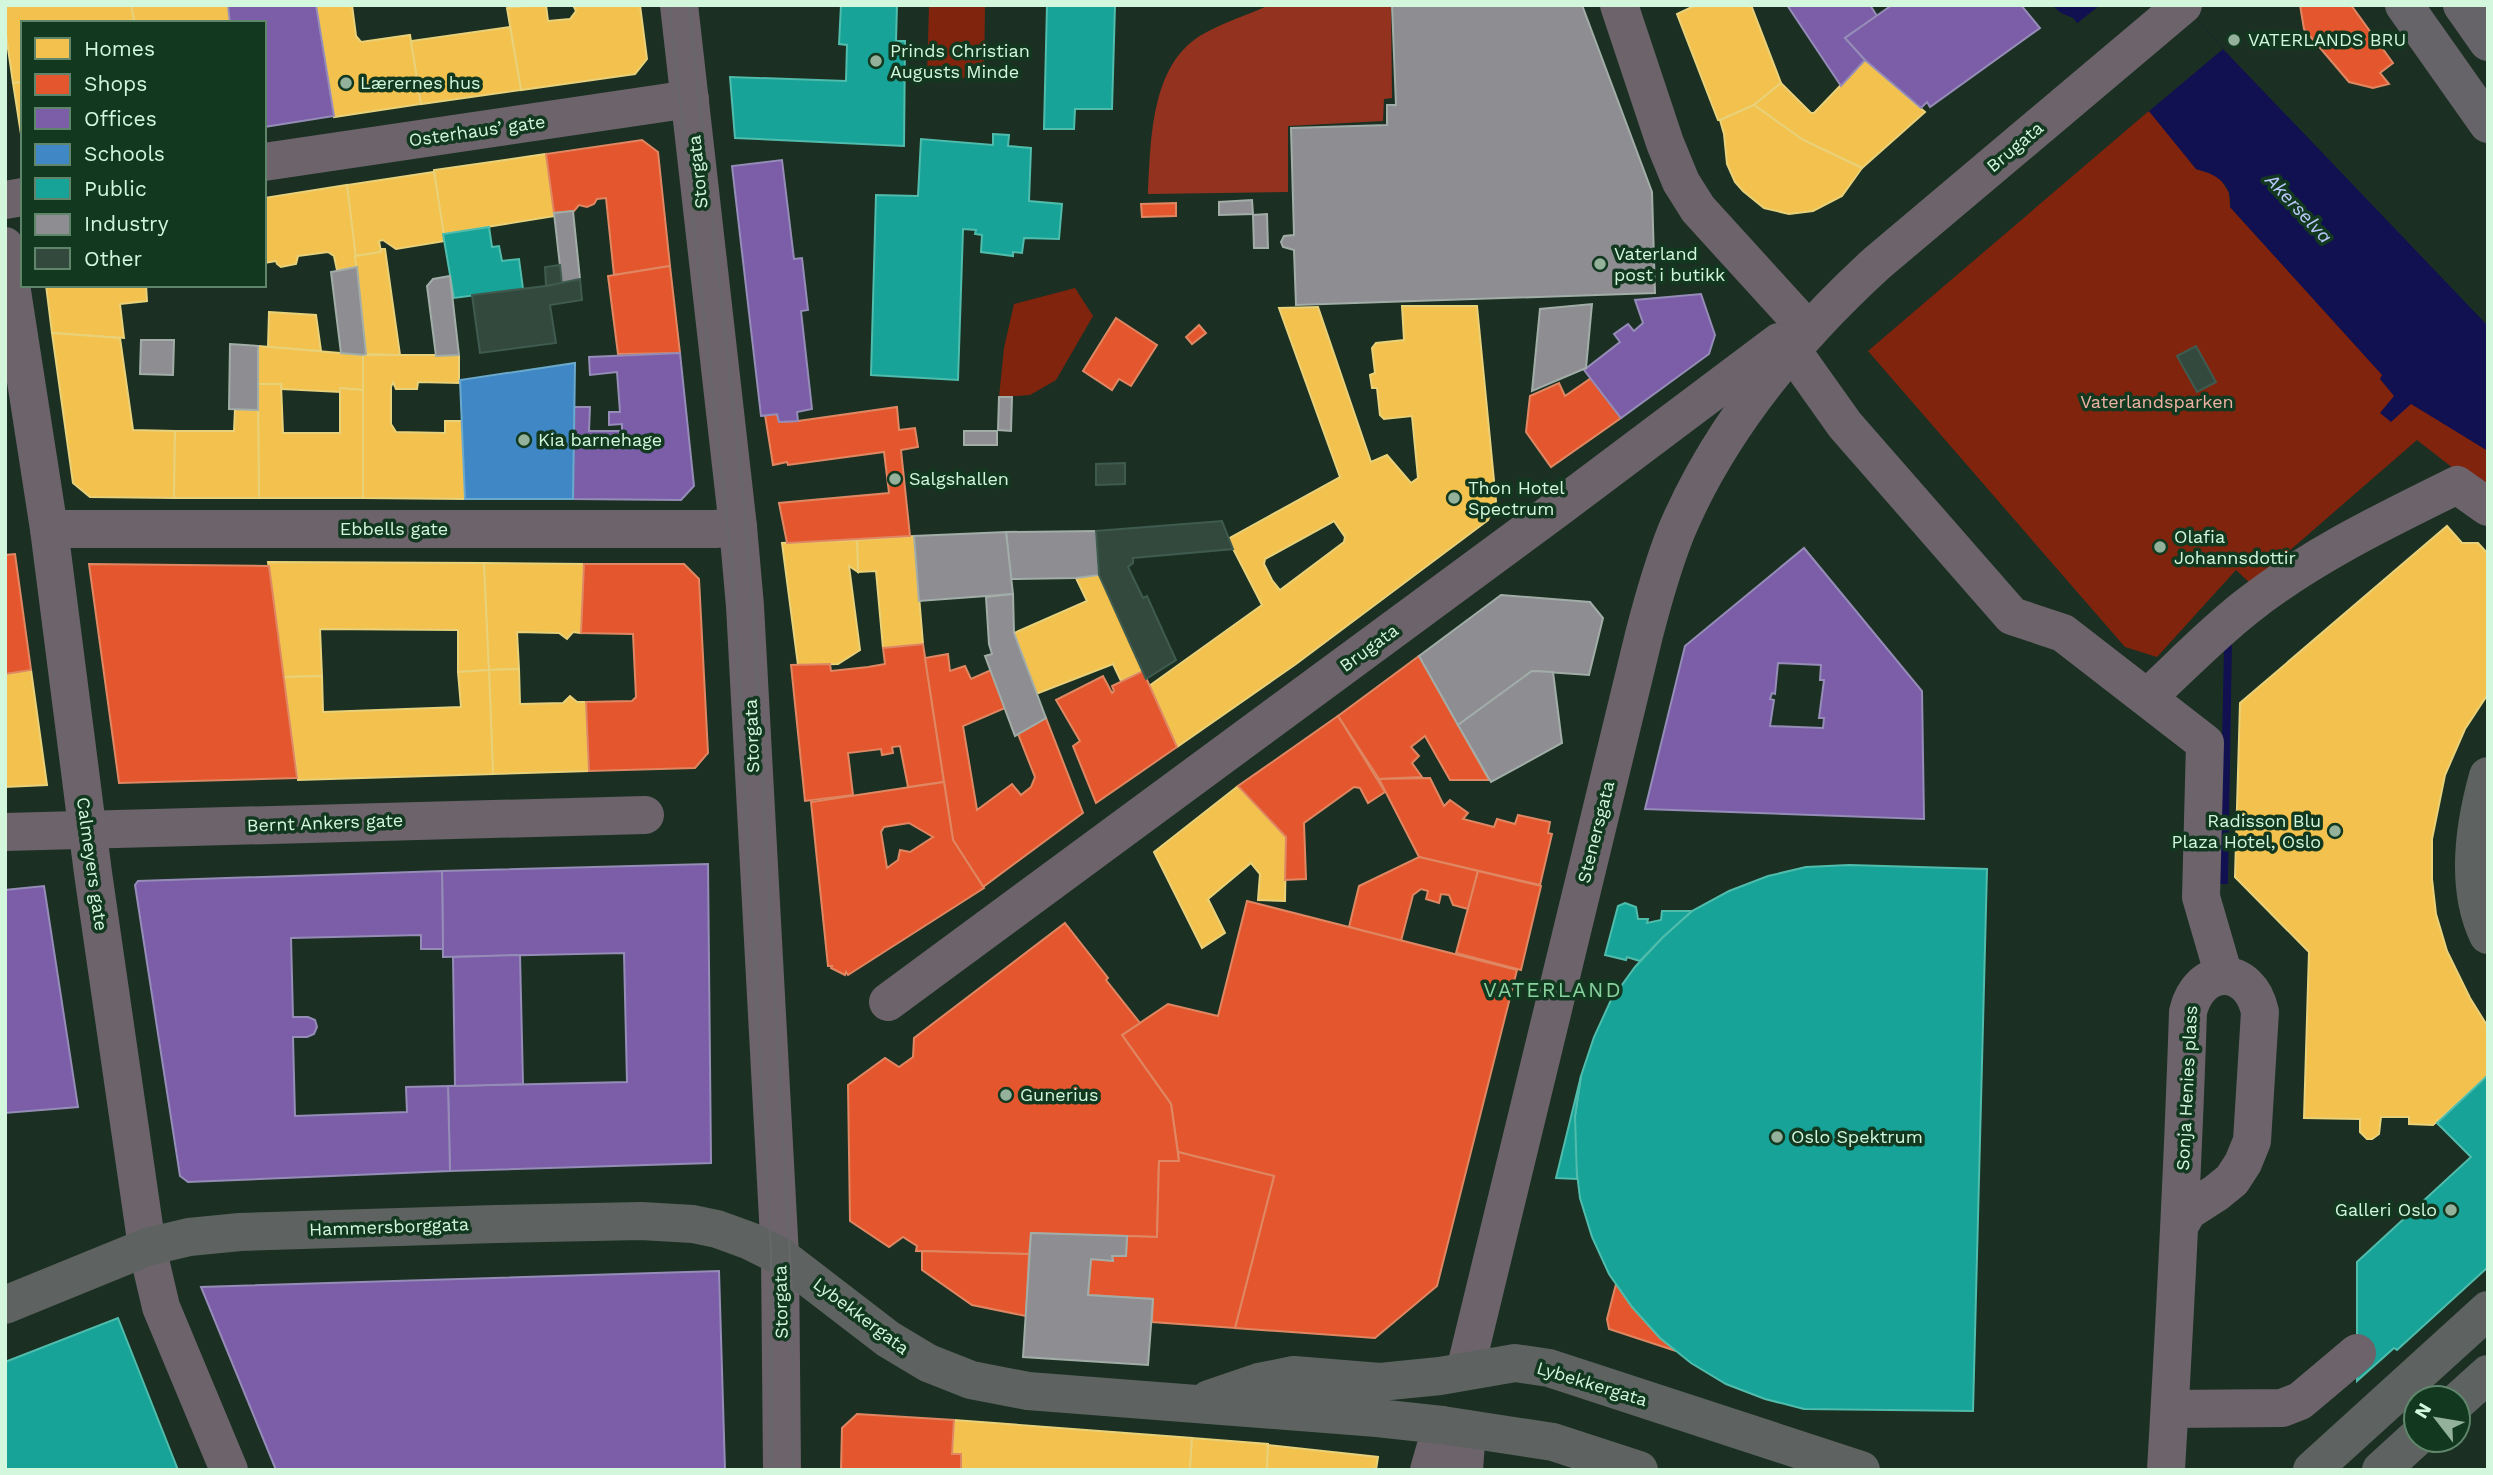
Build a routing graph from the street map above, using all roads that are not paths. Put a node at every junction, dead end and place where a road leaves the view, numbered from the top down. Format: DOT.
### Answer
graph roads {
  1 [pos="679,5"];
  2 [pos="1619,5"];
  3 [pos="2183,5"];
  4 [pos="2404,5"];
  5 [pos="2462,5"];
  6 [pos="2488,42"];
  7 [pos="690,99"];
  8 [pos="2488,124"];
  9 [pos="266,162"];
  10 [pos="5,246"];
  11 [pos="1801,335"];
  12 [pos="2488,507"];
  13 [pos="738,527"];
  14 [pos="49,529"];
  15 [pos="2150,695"];
  16 [pos="2488,776"];
  17 [pos="645,815"];
  18 [pos="88,830"];
  19 [pos="5,832"];
  20 [pos="2483,920"];
  21 [pos="2224,976"];
  22 [pos="888,1002"];
  23 [pos="2180,1223"];
  24 [pos="147,1247"];
  25 [pos="780,1256"];
  26 [pos="5,1305"];
  27 [pos="2488,1310"];
  28 [pos="2357,1353"];
  29 [pos="1465,1370"];
  30 [pos="2488,1374"];
  31 [pos="2472,1388"];
  32 [pos="1193,1404"];
  33 [pos="2169,1409"];
  34 [pos="1455,1427"];
  35 [pos="2402,1451"];
  36 [pos="229,1470"];
  37 [pos="782,1470"];
  38 [pos="1429,1470"];
  39 [pos="1464,1470"];
  40 [pos="1639,1470"];
  41 [pos="1861,1470"];
  42 [pos="2166,1470"];
  43 [pos="2312,1470"];
  44 [pos="2381,1470"];
  1 -- 7 [label="street, Storgata"];
  2 -- 11 [label="street"];
  3 -- 11 [label="street, Brugata"];
  4 -- 8 [label="main road"];
  5 -- 6 [label="main road"];
  7 -- 9 [label="street, Osterhaus’ gate"];
  7 -- 13 [label="street, Storgata"];
  10 -- 14 [label="street, Calmeyers gate"];
  11 -- 21 [label="street"];
  11 -- 22 [label="street, Brugata"];
  11 -- 29 [label="street, Stenersgata"];
  12 -- 15 [label="street"];
  13 -- 14 [label="street, Ebbells gate"];
  13 -- 25 [label="street, Storgata"];
  14 -- 18 [label="street, Calmeyers gate"];
  16 -- 20 [label="highway"];
  17 -- 18 [label="street, Bernt Ankers gate"];
  18 -- 19 [label="street, Bernt Ankers gate"];
  18 -- 24 [label="street, Calmeyers gate"];
  21 -- 23 [label="street, Sonja Henies plass"];
  21 -- 23 [label="street"];
  23 -- 33 [label="street, Sonja Henies plass"];
  24 -- 25 [label="highway, Hammersborggata"];
  24 -- 26 [label="highway, Hammersborggata"];
  24 -- 36 [label="street, Calmeyers gate"];
  25 -- 32 [label="highway, Lybekkergata"];
  25 -- 37 [label="street, Storgata"];
  27 -- 43 [label="highway"];
  28 -- 33 [label="street"];
  29 -- 32 [label="highway, Lybekkergata"];
  29 -- 34 [label="highway"];
  29 -- 41 [label="highway, Lybekkergata"];
  30 -- 31 [label="highway"];
  32 -- 34 [label="highway, Lybekkergata"];
  33 -- 42 [label="street, Sonja Henies plass"];
  34 -- 38 [label="street"];
  34 -- 39 [label="street"];
  34 -- 40 [label="highway, Lybekkergata"];
  35 -- 44 [label="highway"];
}
